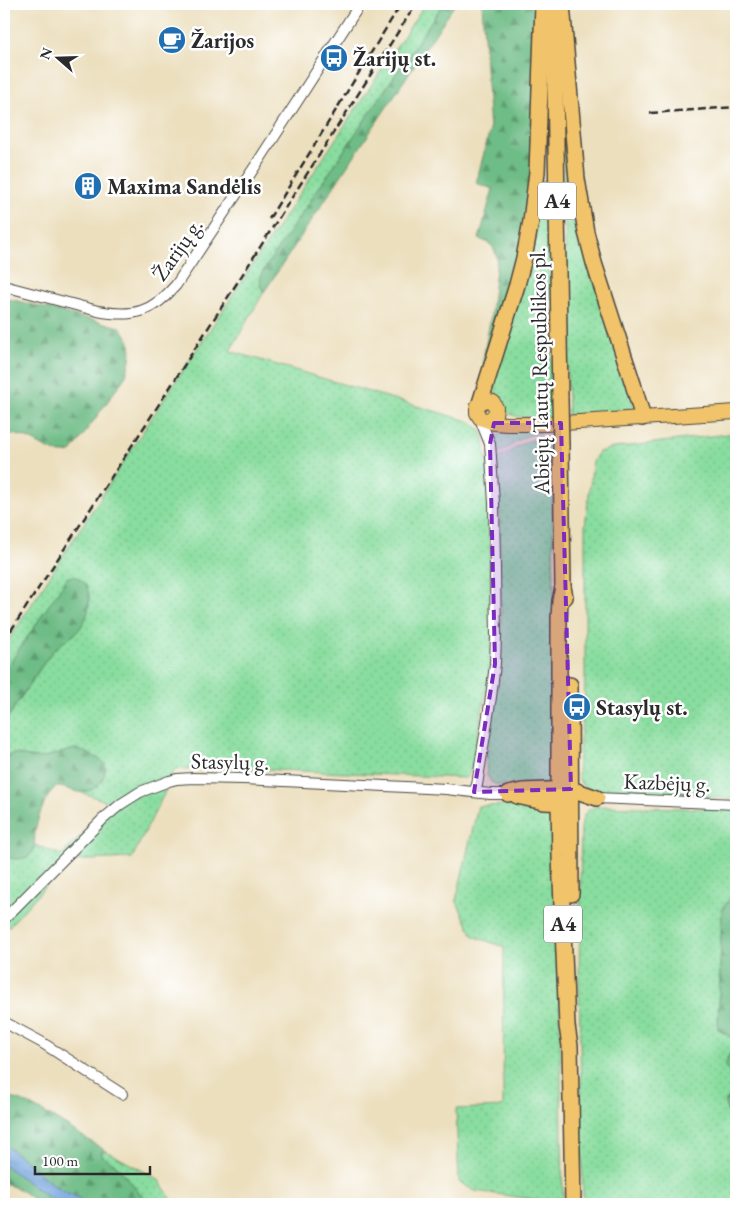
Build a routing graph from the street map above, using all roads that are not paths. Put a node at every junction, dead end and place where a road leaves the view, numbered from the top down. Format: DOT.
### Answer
graph roads {
  1 [pos="360,4"];
  2 [pos="543,4"];
  3 [pos="554,4"];
  4 [pos="562,4"];
  5 [pos="4,286"];
  6 [pos="480,403"];
  7 [pos="736,412"];
  8 [pos="491,417"];
  9 [pos="642,418"];
  10 [pos="474,792"];
  11 [pos="508,794"];
  12 [pos="565,796"];
  13 [pos="597,798"];
  14 [pos="736,804"];
  15 [pos="4,919"];
  16 [pos="4,1022"];
  17 [pos="122,1094"];
  18 [pos="573,1204"];
  1 -- 5 [label="street, Žarijų g."];
  2 -- 6 [label="highway"];
  3 -- 12 [label="highway, Abiejų Tautų Respublikos pl. / A4, bridge"];
  4 -- 9 [label="highway"];
  6 -- 8 [label="main road"];
  7 -- 9 [label="main road"];
  8 -- 9 [label="main road"];
  8 -- 10 [label="street"];
  10 -- 11 [label="street, Stasylų g."];
  10 -- 15 [label="street, Stasylų g."];
  11 -- 12 [label="highway"];
  12 -- 13 [label="highway"];
  12 -- 18 [label="highway, Abiejų Tautų Respublikos pl. / A4"];
  13 -- 14 [label="street, Kazbėjų g."];
  16 -- 17 [label="street"];
}
